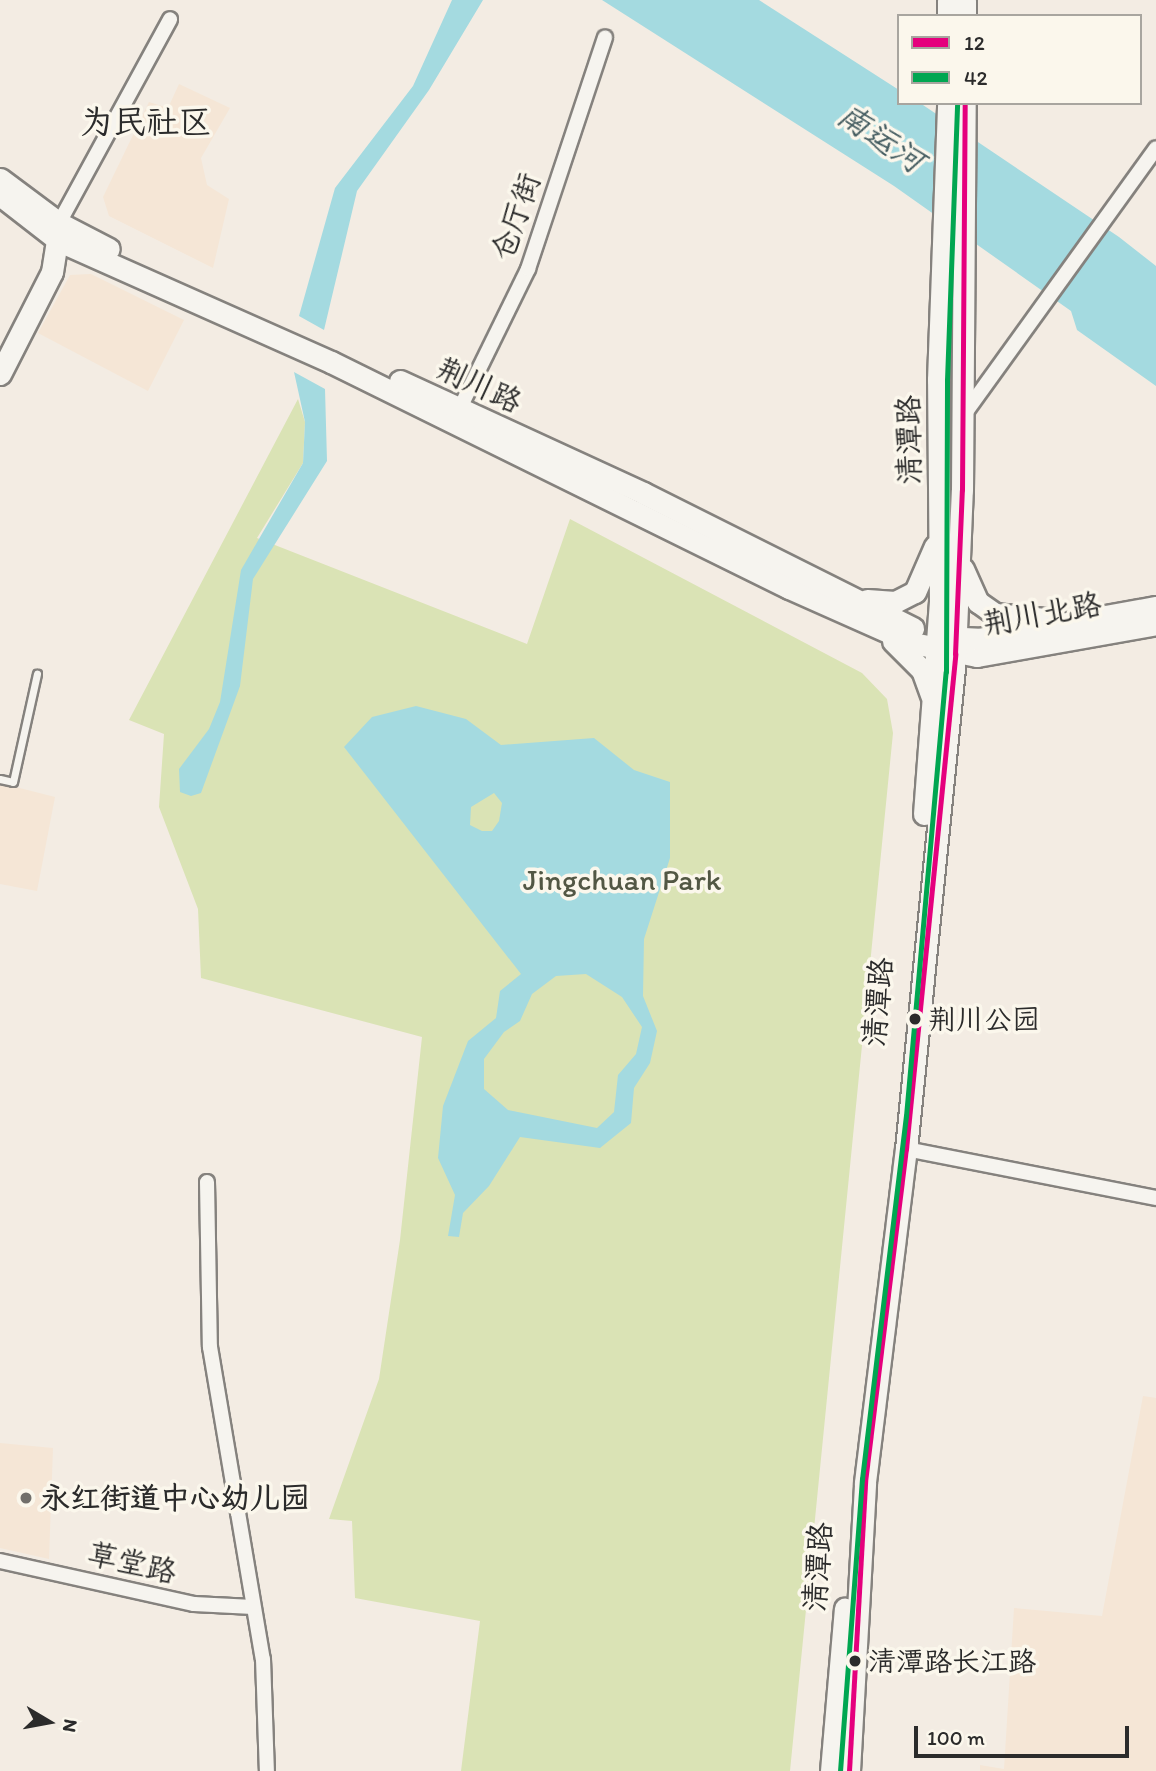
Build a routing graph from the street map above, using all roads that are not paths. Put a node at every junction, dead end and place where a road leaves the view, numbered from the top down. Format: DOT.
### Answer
graph roads {
  1 [pos="170,19"];
  2 [pos="604,37"];
  3 [pos="960,105"];
  4 [pos="960,105"];
  5 [pos="1156,148"];
  6 [pos="0,179"];
  7 [pos="0,195"];
  8 [pos="59,232"];
  9 [pos="0,374"];
  10 [pos="460,408"];
  11 [pos="963,416"];
  12 [pos="940,527"];
  13 [pos="960,555"];
  14 [pos="848,605"];
  15 [pos="1156,607"];
  16 [pos="1082,620"];
  17 [pos="1156,624"];
  18 [pos="947,645"];
  19 [pos="37,674"];
  20 [pos="933,712"];
  21 [pos="0,779"];
  22 [pos="906,1150"];
  23 [pos="207,1182"];
  24 [pos="1156,1198"];
  25 [pos="0,1561"];
  26 [pos="253,1607"];
  27 [pos="267,1771"];
  28 [pos="831,1771"];
  29 [pos="849,1771"];
  1 -- 8 [label="street"];
  2 -- 10 [label="street, 仓厅街"];
  3 -- 12 [label="main road, 清潭路"];
  4 -- 11 [label="main road, 清潭路"];
  5 -- 11 [label="street"];
  6 -- 8 [label="main road, 荆川路"];
  7 -- 8 [label="main road, 荆川路"];
  8 -- 9 [label="main road"];
  8 -- 10 [label="main road, 荆川路"];
  8 -- 14 [label="main road, 荆川路"];
  10 -- 14 [label="main road, 荆川路"];
  11 -- 13 [label="main road, 清潭路"];
  12 -- 14 [label="main road"];
  12 -- 18 [label="main road, 清潭路"];
  13 -- 16 [label="main road"];
  13 -- 18 [label="main road, 清潭路"];
  14 -- 18 [label="main road, 荆川路"];
  14 -- 20 [label="main road"];
  15 -- 16 [label="main road, 荆川北路"];
  16 -- 18 [label="main road, 荆川北路"];
  17 -- 18 [label="main road, 荆川北路"];
  18 -- 20 [label="main road, 清潭路"];
  18 -- 22 [label="main road, 清潭路"];
  19 -- 21 [label="lane"];
  20 -- 28 [label="main road, 清潭路"];
  22 -- 24 [label="street"];
  22 -- 29 [label="main road, 清潭路"];
  23 -- 26 [label="street"];
  25 -- 26 [label="street, 草堂路"];
  26 -- 27 [label="street"];
}
